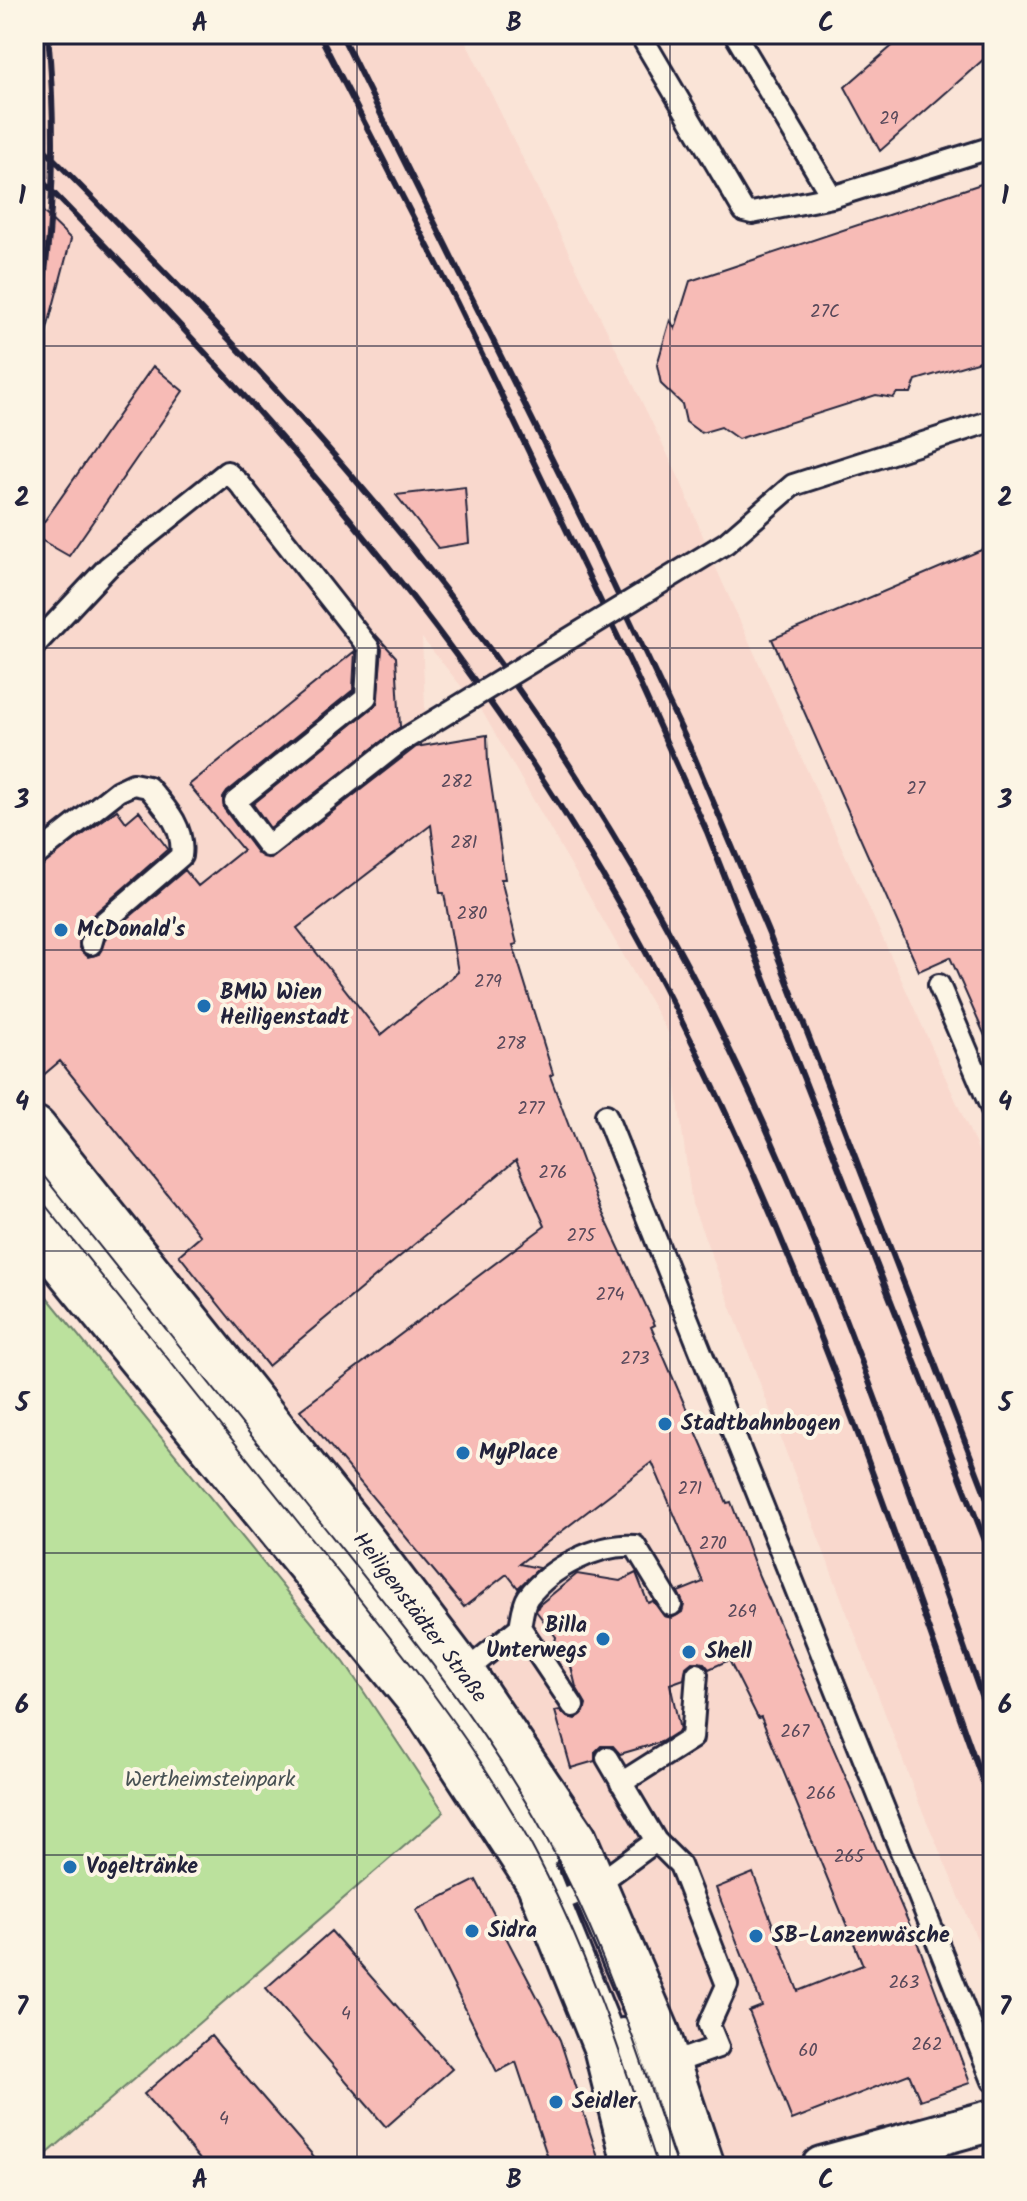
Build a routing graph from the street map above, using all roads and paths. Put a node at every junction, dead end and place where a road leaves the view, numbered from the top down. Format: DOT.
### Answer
graph roads {
  1 [pos="640,34"];
  2 [pos="735,34"];
  3 [pos="993,147"];
  4 [pos="832,197"];
  5 [pos="989,420"];
  6 [pos="34,646"];
  7 [pos="34,857"];
  8 [pos="91,944"];
  9 [pos="939,985"];
  10 [pos="993,1112"];
  11 [pos="606,1115"];
  12 [pos="34,1129"];
  13 [pos="34,1178"];
  14 [pos="34,1227"];
  15 [pos="671,1605"];
  16 [pos="520,1627"];
  17 [pos="697,1674"];
  18 [pos="443,1689"];
  19 [pos="573,1706"];
  20 [pos="607,1758"];
  21 [pos="621,1783"];
  22 [pos="656,1841"];
  23 [pos="572,1904"];
  24 [pos="616,2016"];
  25 [pos="640,2075"];
  26 [pos="993,2081"];
  27 [pos="993,2120"];
  28 [pos="636,2167"];
  29 [pos="667,2167"];
  30 [pos="702,2167"];
  31 [pos="822,2167"];
  1 -- 4 [label="lane"];
  2 -- 4 [label="lane"];
  3 -- 4 [label="lane"];
  5 -- 6 [label="lane, bridge"];
  7 -- 8 [label="lane"];
  9 -- 10 [label="lane"];
  11 -- 26 [label="lane"];
  12 -- 18 [label="main road, Heiligenstädter Straße"];
  13 -- 18 [label="lane"];
  14 -- 18 [label="main road, Heiligenstädter Straße"];
  15 -- 16 [label="lane"];
  16 -- 18 [label="lane"];
  16 -- 19 [label="lane"];
  17 -- 21 [label="lane"];
  18 -- 23 [label="main road, Heiligenstädter Straße"];
  20 -- 21 [label="lane"];
  21 -- 22 [label="lane"];
  22 -- 23 [label="lane"];
  22 -- 25 [label="lane"];
  23 -- 25 [label="main road, Heiligenstädter Straße"];
  24 -- 25 [label="lane"];
  25 -- 28 [label="main road, Heiligenstädter Straße"];
  25 -- 29 [label="lane"];
  25 -- 30 [label="main road, Heiligenstädter Straße"];
  27 -- 31 [label="street"];
}
